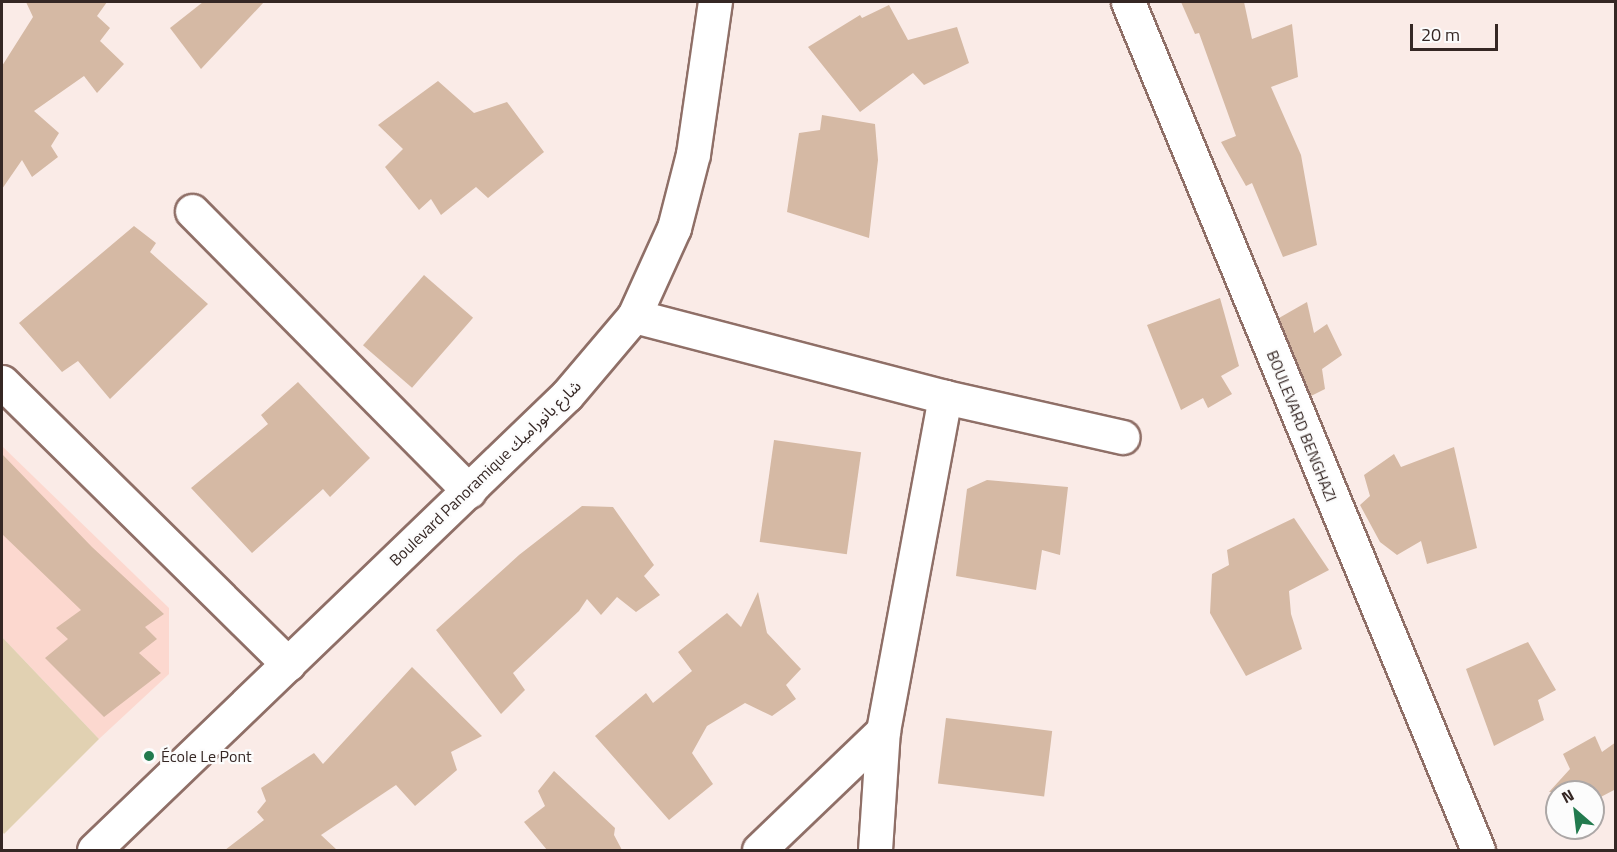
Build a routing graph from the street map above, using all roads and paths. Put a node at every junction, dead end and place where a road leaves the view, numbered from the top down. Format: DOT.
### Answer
graph roads {
  1 [pos="715,2"];
  2 [pos="1128,2"];
  3 [pos="192,211"];
  4 [pos="634,316"];
  5 [pos="2,382"];
  6 [pos="945,397"];
  7 [pos="1123,437"];
  8 [pos="469,491"];
  9 [pos="288,664"];
  10 [pos="882,731"];
  11 [pos="94,850"];
  12 [pos="759,850"];
  13 [pos="875,850"];
  14 [pos="1478,850"];
  1 -- 4 [label="street, Boulevard Panoramique شارع بانوراميك"];
  2 -- 14 [label="street, BOULEVARD BENGHAZI"];
  3 -- 8 [label="street"];
  4 -- 6 [label="street"];
  4 -- 8 [label="street, Boulevard Panoramique شارع بانوراميك"];
  5 -- 9 [label="street"];
  6 -- 7 [label="street"];
  6 -- 10 [label="street"];
  8 -- 9 [label="street, Boulevard Panoramique شارع بانوراميك"];
  9 -- 11 [label="street, Boulevard Panoramique شارع بانوراميك"];
  10 -- 12 [label="street"];
  10 -- 13 [label="street"];
}
